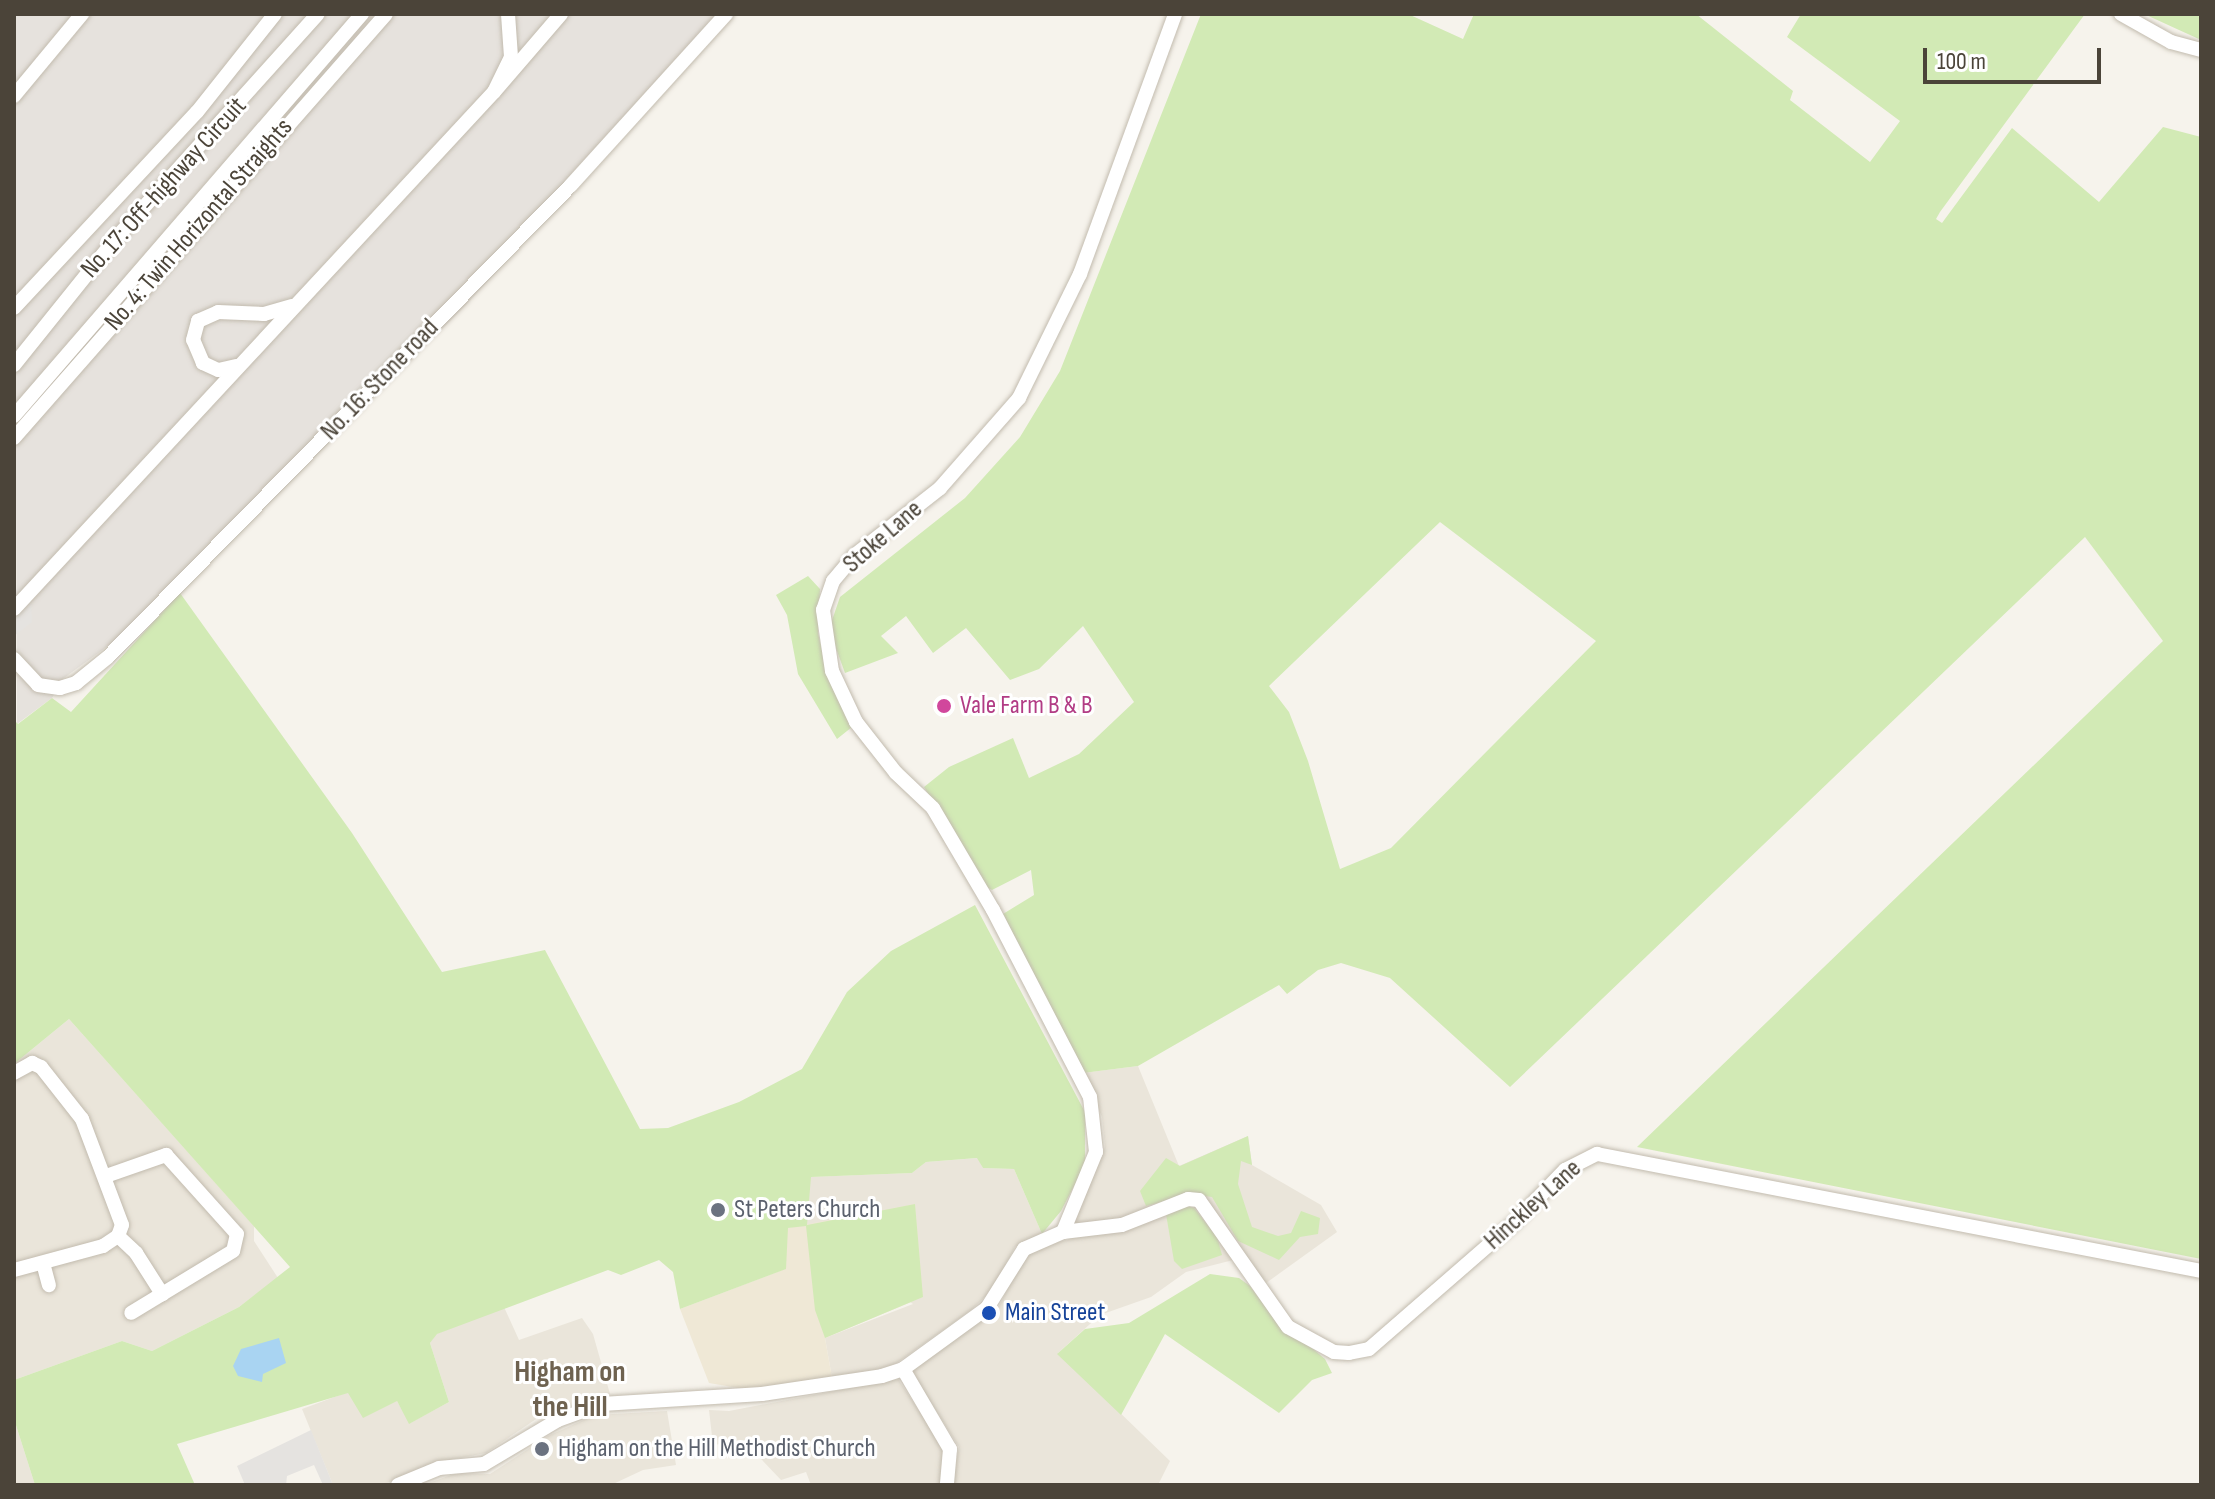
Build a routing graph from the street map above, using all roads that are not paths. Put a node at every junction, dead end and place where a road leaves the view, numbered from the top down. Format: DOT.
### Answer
graph roads {
  1 [pos="82,14"];
  2 [pos="275,14"];
  3 [pos="318,14"];
  4 [pos="362,14"];
  5 [pos="386,14"];
  6 [pos="508,14"];
  7 [pos="726,14"];
  8 [pos="1175,14"];
  9 [pos="2121,14"];
  10 [pos="560,18"];
  11 [pos="2201,50"];
  12 [pos="494,92"];
  13 [pos="14,96"];
  14 [pos="315,283"];
  15 [pos="14,308"];
  16 [pos="14,365"];
  17 [pos="239,365"];
  18 [pos="14,416"];
  19 [pos="14,438"];
  20 [pos="14,609"];
  21 [pos="14,659"];
  22 [pos="14,1073"];
  23 [pos="106,1176"];
  24 [pos="1063,1232"];
  25 [pos="118,1236"];
  26 [pos="43,1263"];
  27 [pos="14,1270"];
  28 [pos="2201,1271"];
  29 [pos="49,1285"];
  30 [pos="162,1294"];
  31 [pos="131,1313"];
  32 [pos="903,1369"];
  33 [pos="398,1485"];
  34 [pos="947,1485"];
  1 -- 13 [label="street"];
  2 -- 15 [label="street"];
  3 -- 16 [label="street, No. 17: Off-highway Circuit"];
  4 -- 18 [label="street, No. 4: Twin Horizontal Straights"];
  5 -- 19 [label="street, No. 4: Twin Horizontal Straights"];
  6 -- 12 [label="street"];
  7 -- 21 [label="street, No. 16: Stone road"];
  8 -- 24 [label="street, Stoke Lane"];
  9 -- 11 [label="street"];
  10 -- 12 [label="street"];
  12 -- 14 [label="street"];
  14 -- 17 [label="street"];
  14 -- 17 [label="street"];
  17 -- 20 [label="street"];
  22 -- 23 [label="street"];
  23 -- 25 [label="street"];
  23 -- 30 [label="street"];
  24 -- 28 [label="street, Hinckley Lane"];
  24 -- 32 [label="street"];
  25 -- 26 [label="street"];
  25 -- 30 [label="street"];
  26 -- 27 [label="street"];
  26 -- 29 [label="street"];
  30 -- 31 [label="street"];
  32 -- 33 [label="street"];
  32 -- 34 [label="street"];
}
